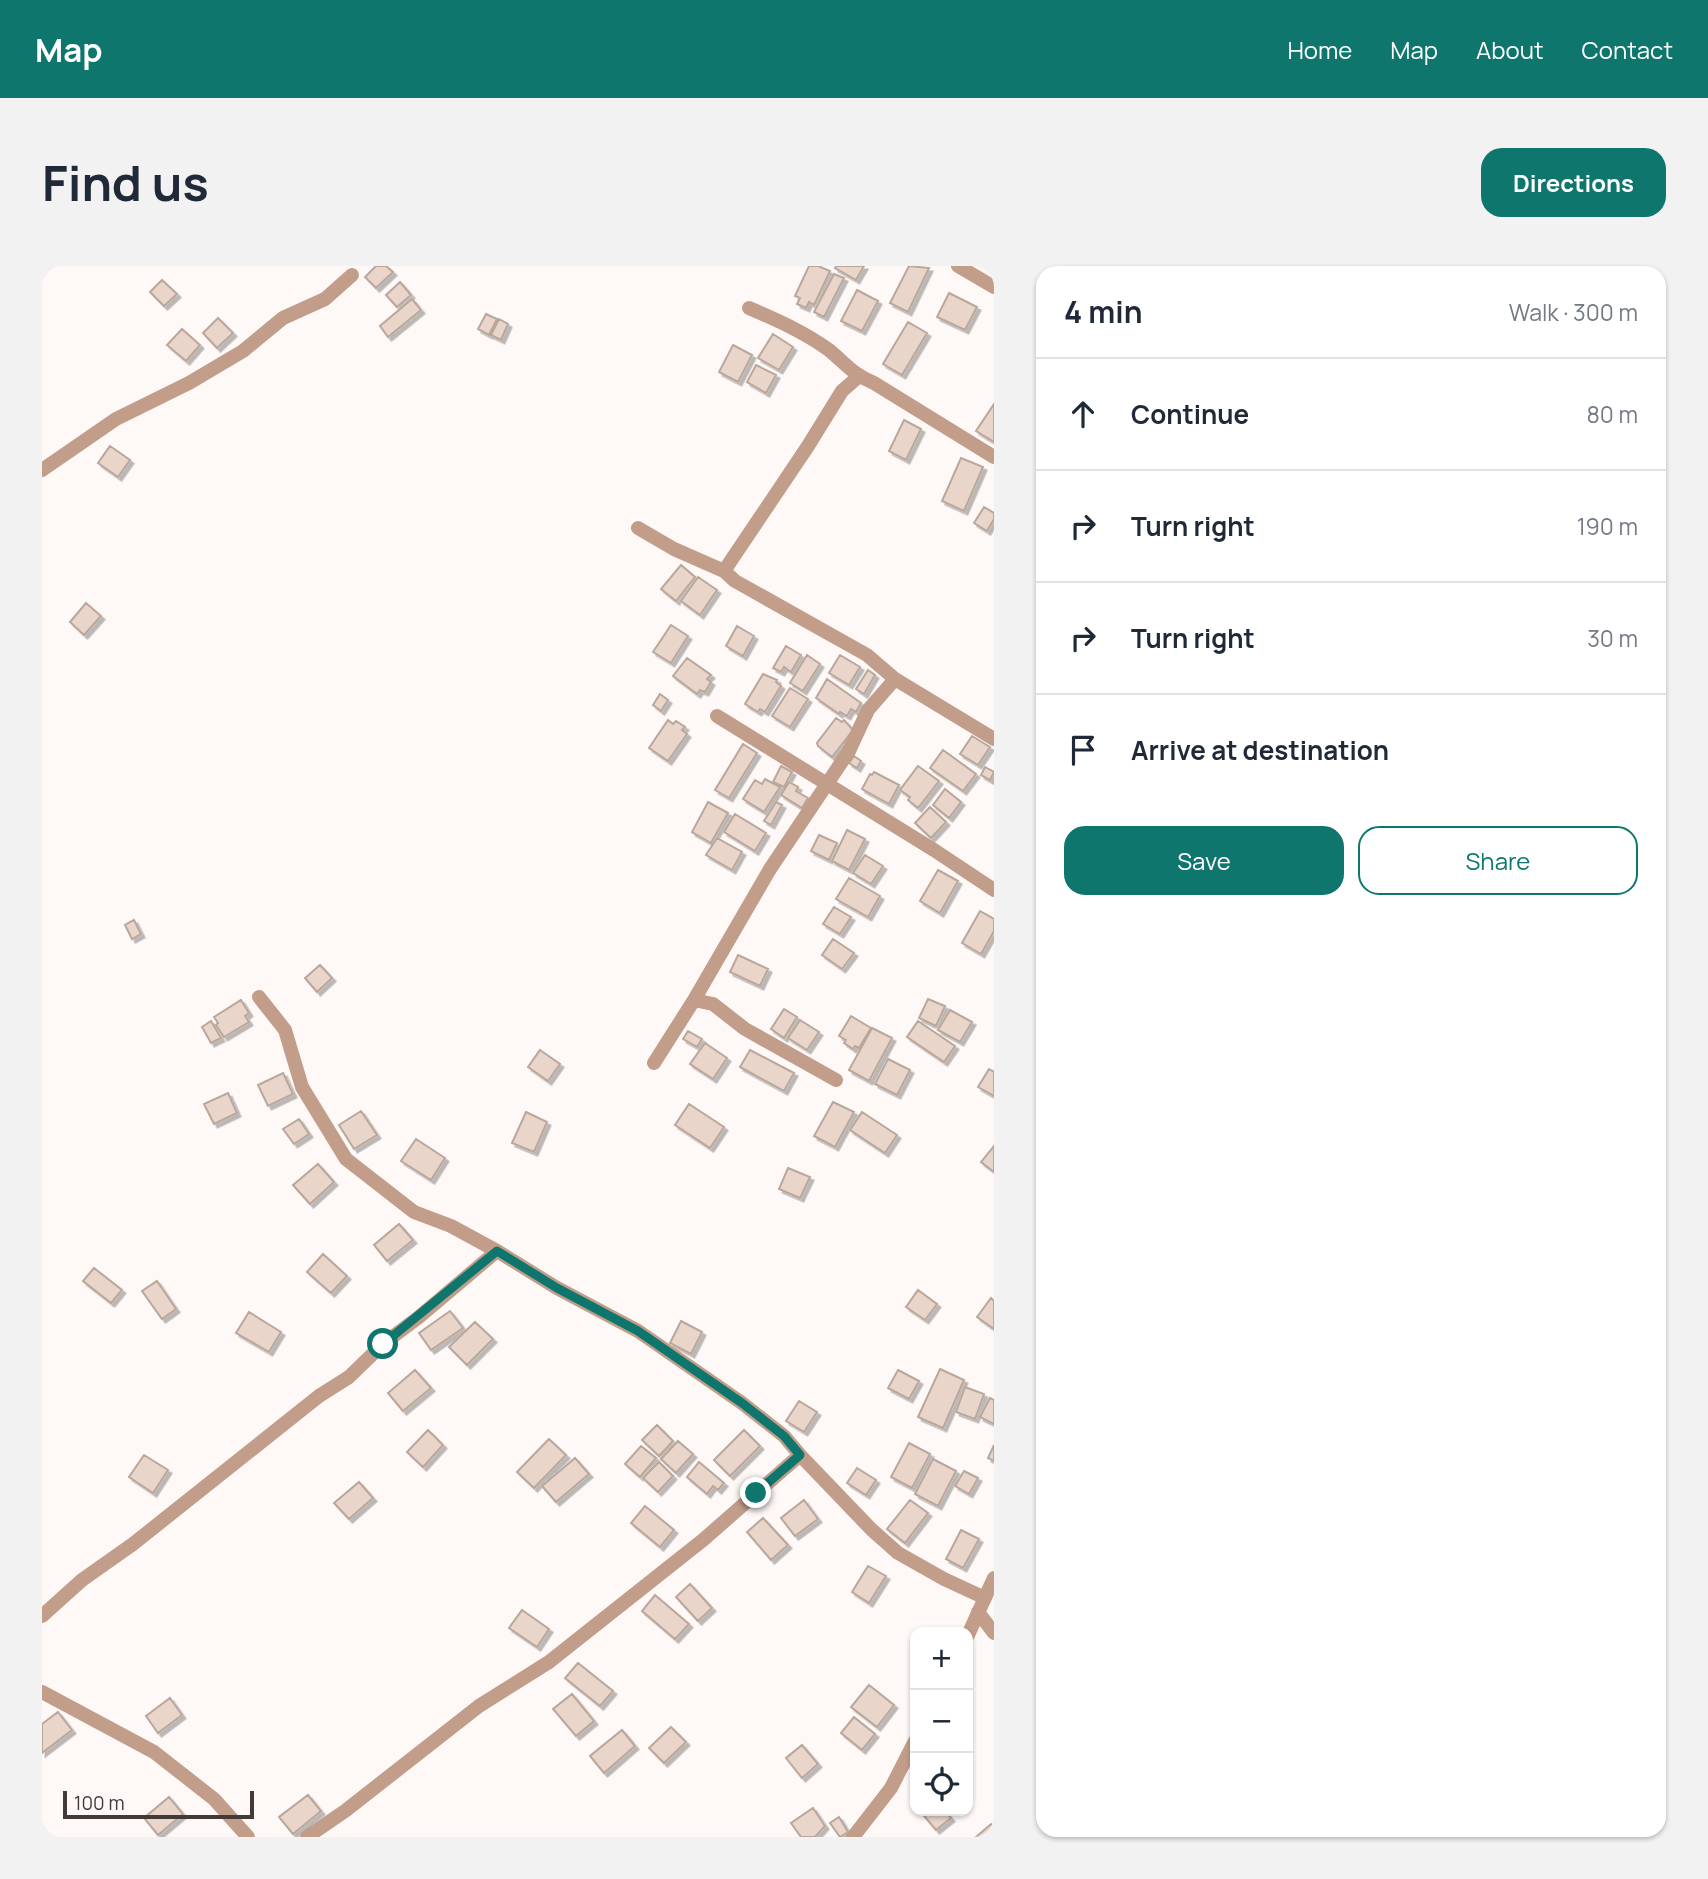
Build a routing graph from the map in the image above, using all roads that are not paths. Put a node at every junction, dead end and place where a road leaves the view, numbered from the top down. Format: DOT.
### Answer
graph roads {
  1 [pos="958,266"];
  2 [pos="352,275"];
  3 [pos="994,287"];
  4 [pos="749,308"];
  5 [pos="858,377"];
  6 [pos="42,449"];
  7 [pos="994,457"];
  8 [pos="54,459"];
  9 [pos="42,470"];
  10 [pos="638,528"];
  11 [pos="724,571"];
  12 [pos="895,679"];
  13 [pos="717,716"];
  14 [pos="994,739"];
  15 [pos="827,784"];
  16 [pos="994,890"];
  17 [pos="259,997"];
  18 [pos="694,1000"];
  19 [pos="654,1063"];
  20 [pos="836,1080"];
  21 [pos="497,1251"];
  22 [pos="800,1455"];
  23 [pos="994,1578"];
  24 [pos="985,1598"];
  25 [pos="978,1612"];
  26 [pos="42,1616"];
  27 [pos="971,1627"];
  28 [pos="994,1633"];
  29 [pos="42,1692"];
  30 [pos="910,1751"];
  31 [pos="248,1837"];
  32 [pos="307,1837"];
  33 [pos="853,1837"];
  1 -- 3 [label="street"];
  2 -- 8 [label="street"];
  4 -- 5 [label="street"];
  5 -- 7 [label="street"];
  5 -- 11 [label="street"];
  6 -- 8 [label="street"];
  8 -- 9 [label="street"];
  10 -- 11 [label="street"];
  11 -- 12 [label="street"];
  12 -- 14 [label="street"];
  12 -- 15 [label="street"];
  13 -- 15 [label="street"];
  15 -- 16 [label="street"];
  15 -- 18 [label="street"];
  17 -- 21 [label="street"];
  18 -- 19 [label="street"];
  18 -- 20 [label="street"];
  21 -- 22 [label="street"];
  21 -- 26 [label="street"];
  22 -- 24 [label="street"];
  22 -- 32 [label="street"];
  23 -- 24 [label="street"];
  24 -- 25 [label="street"];
  25 -- 27 [label="street"];
  25 -- 28 [label="street"];
  29 -- 31 [label="street"];
  30 -- 33 [label="street"];
}
